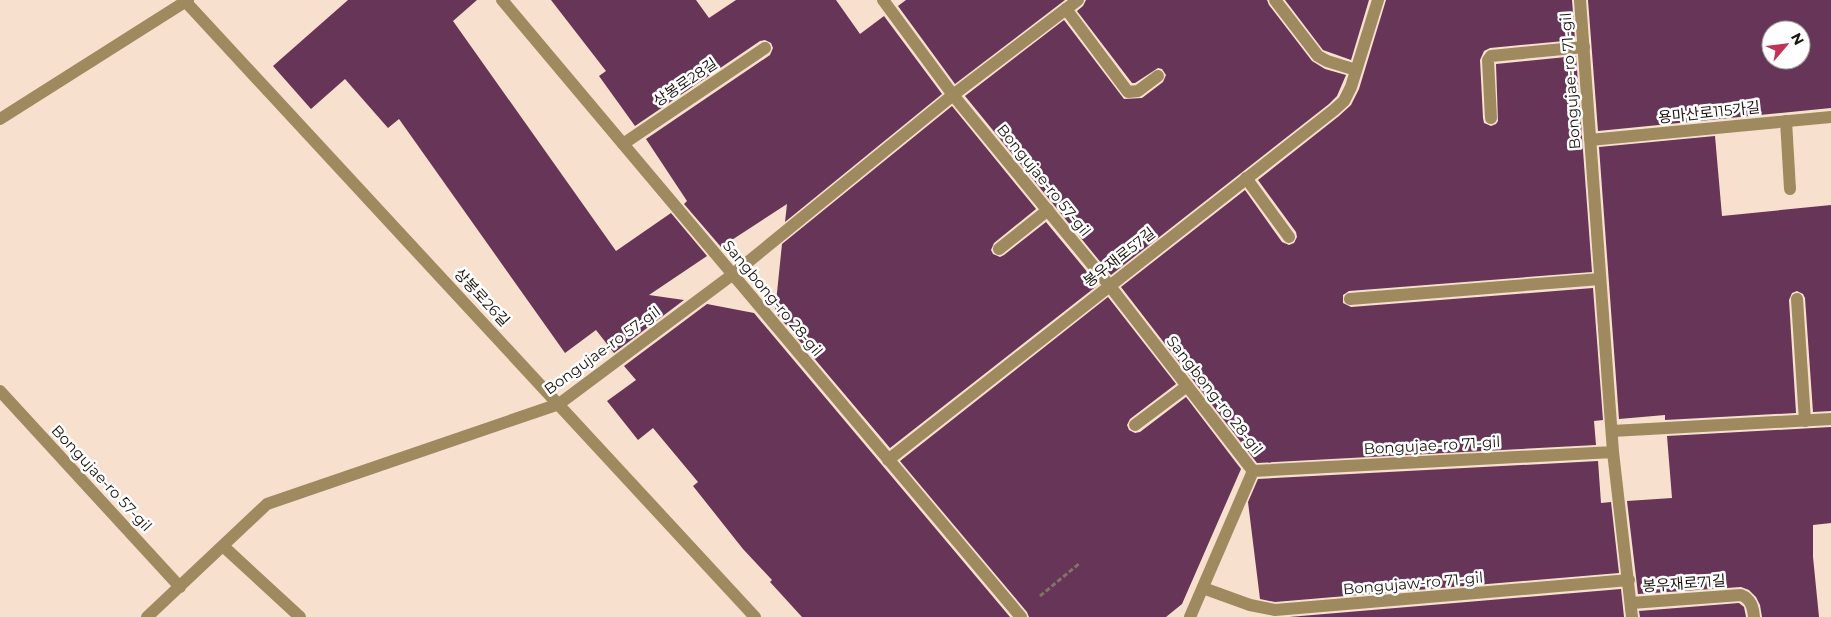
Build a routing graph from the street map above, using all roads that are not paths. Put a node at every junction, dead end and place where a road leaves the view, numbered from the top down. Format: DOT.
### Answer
graph roads {
  1 [pos="186,0"];
  2 [pos="502,0"];
  3 [pos="883,0"];
  4 [pos="1078,0"];
  5 [pos="1274,0"];
  6 [pos="1378,0"];
  7 [pos="1580,0"];
  8 [pos="1066,9"];
  9 [pos="1584,47"];
  10 [pos="765,48"];
  11 [pos="1356,70"];
  12 [pos="1158,76"];
  13 [pos="953,95"];
  14 [pos="1831,117"];
  15 [pos="1491,118"];
  16 [pos="0,119"];
  17 [pos="1786,121"];
  18 [pos="1590,140"];
  19 [pos="623,144"];
  20 [pos="1246,178"];
  21 [pos="1790,189"];
  22 [pos="1048,210"];
  23 [pos="1289,237"];
  24 [pos="998,250"];
  25 [pos="732,275"];
  26 [pos="1600,279"];
  27 [pos="1109,285"];
  28 [pos="1350,299"];
  29 [pos="1796,299"];
  30 [pos="1187,386"];
  31 [pos="0,391"];
  32 [pos="559,404"];
  33 [pos="1831,419"];
  34 [pos="1805,421"];
  35 [pos="1136,425"];
  36 [pos="1612,431"];
  37 [pos="1613,452"];
  38 [pos="888,460"];
  39 [pos="1253,472"];
  40 [pos="224,546"];
  41 [pos="1628,580"];
  42 [pos="180,587"];
  43 [pos="1203,588"];
  44 [pos="1631,603"];
  45 [pos="1020,615"];
  46 [pos="148,617"];
  47 [pos="300,617"];
  48 [pos="755,617"];
  49 [pos="1190,617"];
  50 [pos="1632,617"];
  51 [pos="1754,617"];
  1 -- 16 [label="street"];
  1 -- 32 [label="street, 상봉로26길"];
  2 -- 19 [label="street, Sangbong-ro 28-gil"];
  3 -- 13 [label="street"];
  4 -- 8 [label="street, Bongujae-ro 57-gil"];
  5 -- 11 [label="street"];
  6 -- 11 [label="street, 봉우재로57길"];
  7 -- 9 [label="street, Bongujae-ro 71-gil"];
  8 -- 12 [label="street"];
  8 -- 13 [label="street, Bongujae-ro 57-gil"];
  9 -- 15 [label="street"];
  9 -- 18 [label="street, Bongujae-ro 71-gil"];
  10 -- 19 [label="street, 상봉로28길"];
  11 -- 20 [label="street, 봉우재로57길"];
  13 -- 22 [label="street, Bongujae-ro 57-gil"];
  13 -- 25 [label="street, Bongujae-ro 57-gil"];
  14 -- 17 [label="street, 용마산로115가길"];
  17 -- 18 [label="street, 용마산로115가길"];
  17 -- 21 [label="street"];
  18 -- 26 [label="street, Bongujae-ro 71-gil"];
  19 -- 25 [label="street, Sangbong-ro 28-gil"];
  20 -- 23 [label="street"];
  20 -- 27 [label="street, 봉우재로57길"];
  22 -- 24 [label="street"];
  22 -- 27 [label="street, Bongujae-ro 57-gil"];
  25 -- 32 [label="street, Bongujae-ro 57-gil"];
  25 -- 38 [label="street, Sangbong-ro 28-gil"];
  26 -- 28 [label="street"];
  26 -- 36 [label="street, Bongujae-ro 71-gil"];
  27 -- 30 [label="street, Sangbong-ro 28-gil"];
  27 -- 38 [label="street, 봉우재로57길"];
  29 -- 34 [label="street"];
  30 -- 35 [label="street"];
  30 -- 39 [label="street, Sangbong-ro 28-gil"];
  31 -- 42 [label="street, Bongujae-ro 57-gil"];
  32 -- 40 [label="street, Bongujae-ro 57-gil"];
  32 -- 48 [label="street, 상봉로26길"];
  33 -- 34 [label="street"];
  34 -- 36 [label="street"];
  36 -- 37 [label="street, Bongujae-ro 71-gil"];
  37 -- 39 [label="street, Bongujae-ro 71-gil"];
  37 -- 41 [label="street, Bongujae-ro 71-gil"];
  38 -- 45 [label="street, Sangbong-ro 28-gil"];
  39 -- 43 [label="street, Sangbong-ro 28-gil"];
  40 -- 42 [label="street, Bongujae-ro 57-gil"];
  40 -- 47 [label="street"];
  41 -- 43 [label="street, Bongujaw-ro 71-gil"];
  41 -- 44 [label="street, Bongujae-ro 71-gil"];
  42 -- 46 [label="street, Bongujae-ro 57-gil"];
  43 -- 49 [label="street, Sangbong-ro 28-gil"];
  44 -- 50 [label="street, Bongujae-ro 71-gil"];
  44 -- 51 [label="street, 봉우재로71길"];
}
